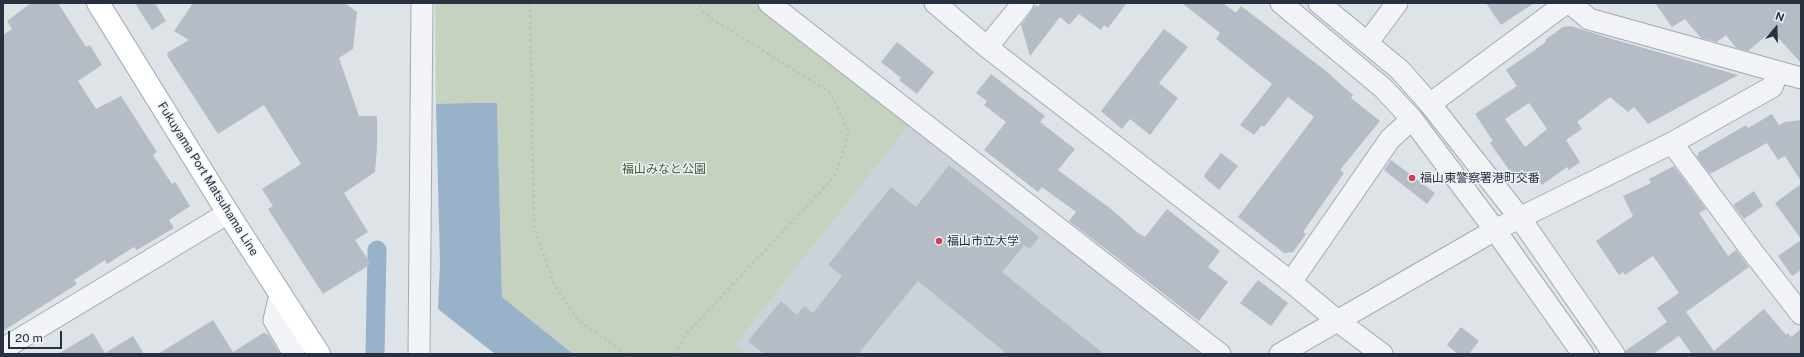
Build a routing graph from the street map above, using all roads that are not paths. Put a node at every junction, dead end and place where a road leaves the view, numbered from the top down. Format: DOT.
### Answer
graph roads {
  1 [pos="98,3"];
  2 [pos="422,3"];
  3 [pos="769,3"];
  4 [pos="935,3"];
  5 [pos="1023,3"];
  6 [pos="1281,3"];
  7 [pos="1319,3"];
  8 [pos="1397,3"];
  9 [pos="1566,3"];
  10 [pos="1570,3"];
  11 [pos="1368,42"];
  12 [pos="987,47"];
  13 [pos="1778,72"];
  14 [pos="1801,78"];
  15 [pos="1430,104"];
  16 [pos="1412,120"];
  17 [pos="1672,143"];
  18 [pos="228,212"];
  19 [pos="1520,218"];
  20 [pos="1495,230"];
  21 [pos="1291,282"];
  22 [pos="280,294"];
  23 [pos="1801,314"];
  24 [pos="1339,322"];
  25 [pos="3,349"];
  26 [pos="294,354"];
  27 [pos="320,354"];
  28 [pos="419,354"];
  29 [pos="1220,354"];
  30 [pos="1280,354"];
  31 [pos="1382,354"];
  32 [pos="1583,354"];
  33 [pos="1614,354"];
  1 -- 18 [label="main road, Fukuyama Port Matsuhama Line"];
  2 -- 28 [label="street"];
  3 -- 29 [label="street"];
  4 -- 12 [label="street"];
  5 -- 12 [label="street"];
  6 -- 16 [label="street"];
  7 -- 11 [label="street"];
  8 -- 11 [label="street"];
  9 -- 15 [label="street"];
  10 -- 13 [label="street"];
  11 -- 15 [label="street"];
  12 -- 21 [label="street"];
  13 -- 14 [label="street"];
  13 -- 17 [label="street"];
  15 -- 19 [label="street"];
  16 -- 20 [label="street"];
  16 -- 21 [label="street"];
  17 -- 19 [label="street"];
  17 -- 23 [label="street"];
  18 -- 22 [label="main road, Fukuyama Port Matsuhama Line"];
  18 -- 25 [label="street"];
  19 -- 20 [label="street"];
  19 -- 33 [label="street"];
  20 -- 24 [label="street"];
  20 -- 32 [label="street"];
  21 -- 24 [label="street"];
  22 -- 26 [label="street"];
  22 -- 27 [label="main road, Fukuyama Port Matsuhama Line"];
  24 -- 30 [label="street"];
  24 -- 31 [label="street"];
}
